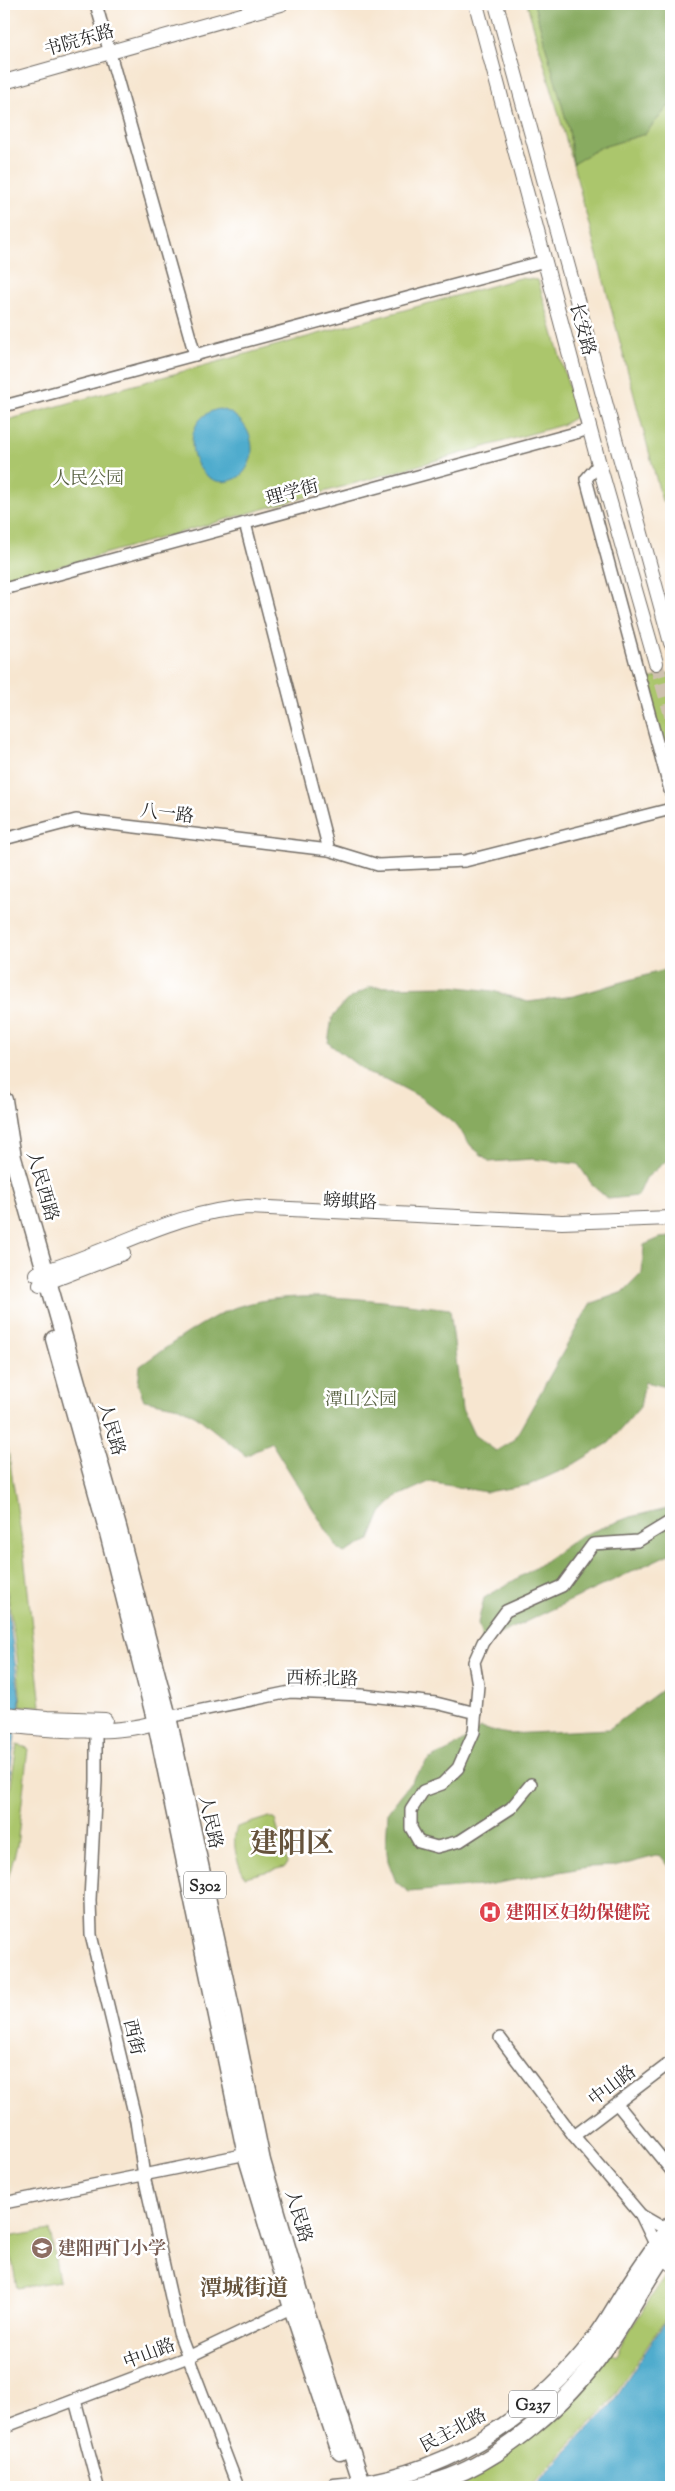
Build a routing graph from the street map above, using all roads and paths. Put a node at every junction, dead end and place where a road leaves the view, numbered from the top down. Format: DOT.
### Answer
graph roads {
  1 [pos="96,4"];
  2 [pos="258,4"];
  3 [pos="281,4"];
  4 [pos="476,4"];
  5 [pos="496,4"];
  6 [pos="109,48"];
  7 [pos="4,76"];
  8 [pos="4,82"];
  9 [pos="545,261"];
  10 [pos="195,355"];
  11 [pos="4,406"];
  12 [pos="590,429"];
  13 [pos="599,464"];
  14 [pos="246,523"];
  15 [pos="4,589"];
  16 [pos="671,643"];
  17 [pos="656,663"];
  18 [pos="671,794"];
  19 [pos="671,809"];
  20 [pos="4,839"];
  21 [pos="329,850"];
  22 [pos="4,1100"];
  23 [pos="4,1161"];
  24 [pos="671,1218"];
  25 [pos="671,1226"];
  26 [pos="43,1278"];
  27 [pos="671,1522"];
  28 [pos="476,1713"];
  29 [pos="4,1714"];
  30 [pos="159,1719"];
  31 [pos="46,1724"];
  32 [pos="4,1725"];
  33 [pos="96,1725"];
  34 [pos="531,1784"];
  35 [pos="500,2038"];
  36 [pos="671,2062"];
  37 [pos="616,2104"];
  38 [pos="574,2136"];
  39 [pos="253,2153"];
  40 [pos="671,2170"];
  41 [pos="144,2176"];
  42 [pos="4,2203"];
  43 [pos="641,2215"];
  44 [pos="667,2242"];
  45 [pos="298,2305"];
  46 [pos="188,2357"];
  47 [pos="75,2400"];
  48 [pos="4,2427"];
  49 [pos="357,2486"];
  50 [pos="98,2487"];
  51 [pos="238,2487"];
  52 [pos="334,2487"];
  53 [pos="417,2487"];
  1 -- 6 [label="street"];
  2 -- 6 [label="main road, 书院东路"];
  3 -- 6 [label="main road, 书院东路"];
  4 -- 9 [label="main road, 长安路"];
  5 -- 16 [label="main road, 长安路"];
  6 -- 7 [label="main road, 书院东路"];
  6 -- 8 [label="main road, 书院东路"];
  6 -- 10 [label="street"];
  9 -- 10 [label="street"];
  9 -- 12 [label="main road, 长安路"];
  10 -- 11 [label="street"];
  12 -- 13 [label="main road, 长安路"];
  12 -- 14 [label="street, 理学街"];
  13 -- 17 [label="main road, 长安路"];
  13 -- 18 [label="street"];
  14 -- 15 [label="street, 理学街"];
  14 -- 21 [label="street"];
  19 -- 21 [label="street, 八一路"];
  20 -- 21 [label="street, 八一路"];
  22 -- 26 [label="highway, 人民西路 / S302"];
  23 -- 26 [label="highway, 人民西路 / S302"];
  24 -- 26 [label="main road"];
  25 -- 26 [label="main road, 螃蜞路"];
  26 -- 30 [label="highway, 人民路 / S302"];
  27 -- 28 [label="street"];
  28 -- 30 [label="street, 西桥北路"];
  28 -- 34 [label="street"];
  29 -- 31 [label="main road"];
  30 -- 33 [label="main road"];
  30 -- 39 [label="highway, 人民路 / S302"];
  31 -- 32 [label="main road"];
  31 -- 33 [label="main road"];
  33 -- 41 [label="street, 西街"];
  35 -- 38 [label="street"];
  36 -- 37 [label="street, 中山路"];
  37 -- 38 [label="street, 中山路"];
  37 -- 40 [label="street"];
  38 -- 43 [label="street"];
  39 -- 41 [label="street"];
  39 -- 45 [label="highway, 人民路 / S302"];
  41 -- 42 [label="street"];
  41 -- 46 [label="street, 西街"];
  43 -- 44 [label="street"];
  43 -- 44 [label="street"];
  44 -- 49 [label="highway, 民主北路 / G237"];
  44 -- 53 [label="highway, G237"];
  45 -- 46 [label="street, 中山路"];
  45 -- 49 [label="highway, 人民路 / S302"];
  46 -- 47 [label="street, 中山路"];
  46 -- 51 [label="street, 西街"];
  47 -- 48 [label="street, 中山路"];
  47 -- 50 [label="street"];
  49 -- 52 [label="highway, 民主北路 / G237"];
}
